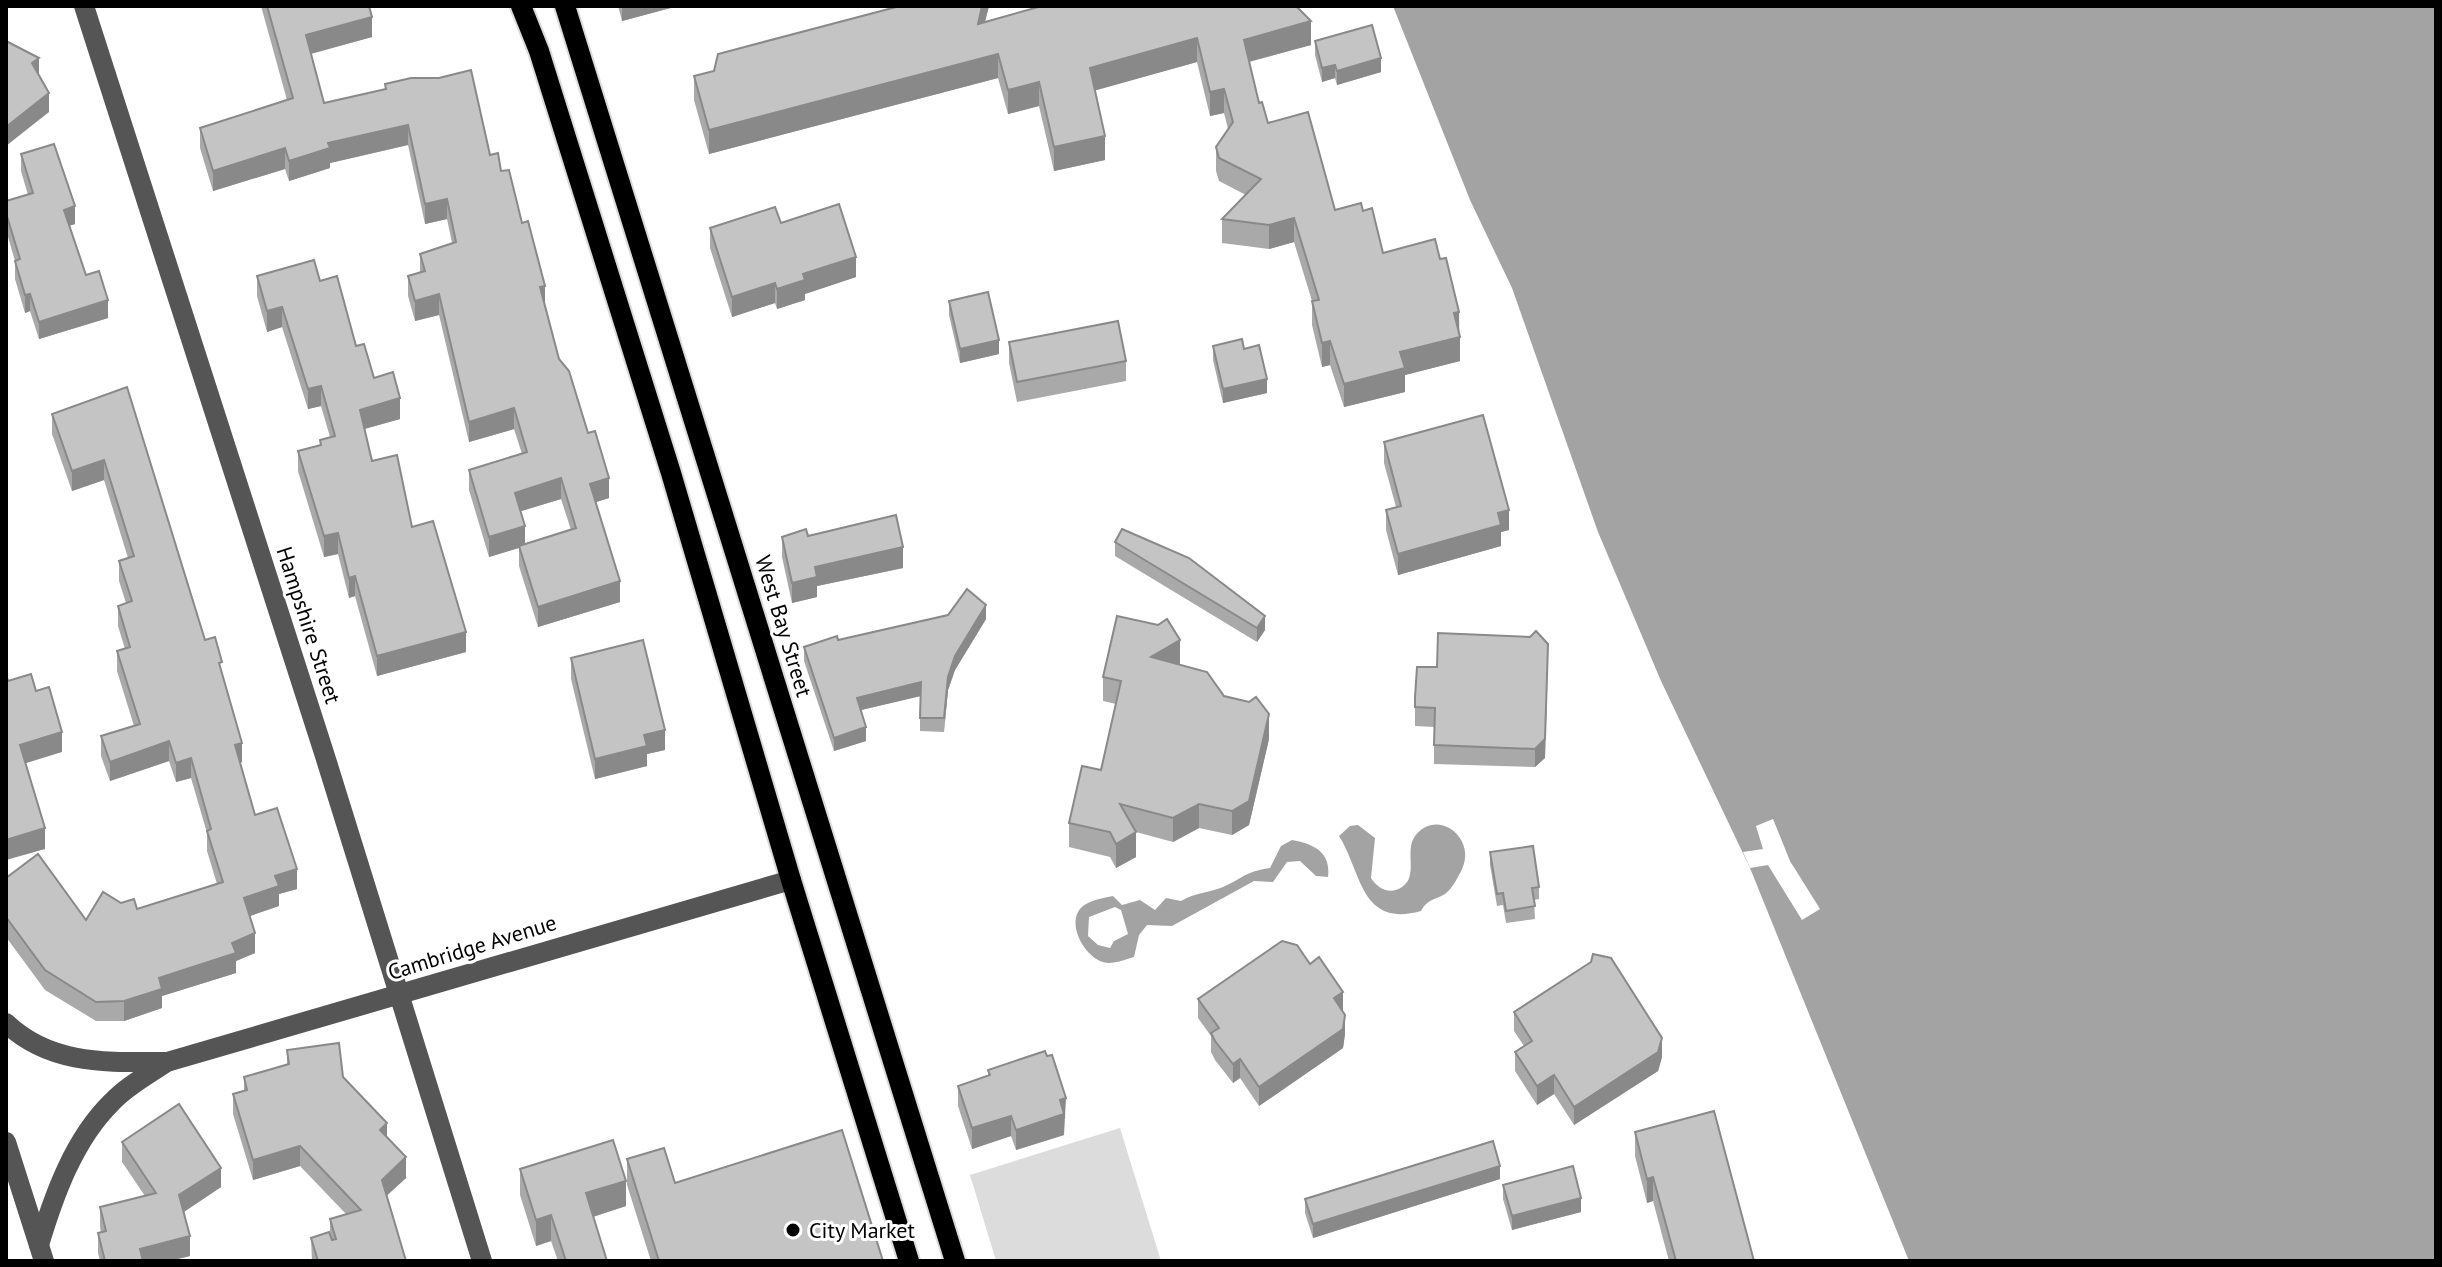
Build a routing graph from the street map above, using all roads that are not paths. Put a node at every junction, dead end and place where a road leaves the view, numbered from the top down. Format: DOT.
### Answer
graph roads {
  1 [pos="84,6"];
  2 [pos="521,6"];
  3 [pos="565,6"];
  4 [pos="791,880"];
  5 [pos="400,994"];
  6 [pos="6,1023"];
  7 [pos="167,1062"];
  8 [pos="6,1142"];
  9 [pos="42,1253"];
  10 [pos="482,1261"];
  11 [pos="909,1261"];
  12 [pos="955,1261"];
  1 -- 5 [label="street, Hampshire Street"];
  2 -- 4 [label="main road"];
  3 -- 12 [label="main road, West Bay Street"];
  4 -- 5 [label="street, Cambridge Avenue"];
  4 -- 11 [label="main road"];
  5 -- 7 [label="street, Cambridge Avenue"];
  5 -- 10 [label="street, Hampshire Street"];
  6 -- 7 [label="street, Cambridge Avenue"];
  7 -- 9 [label="street, Cambridge Avenue"];
  8 -- 9 [label="street"];
}
